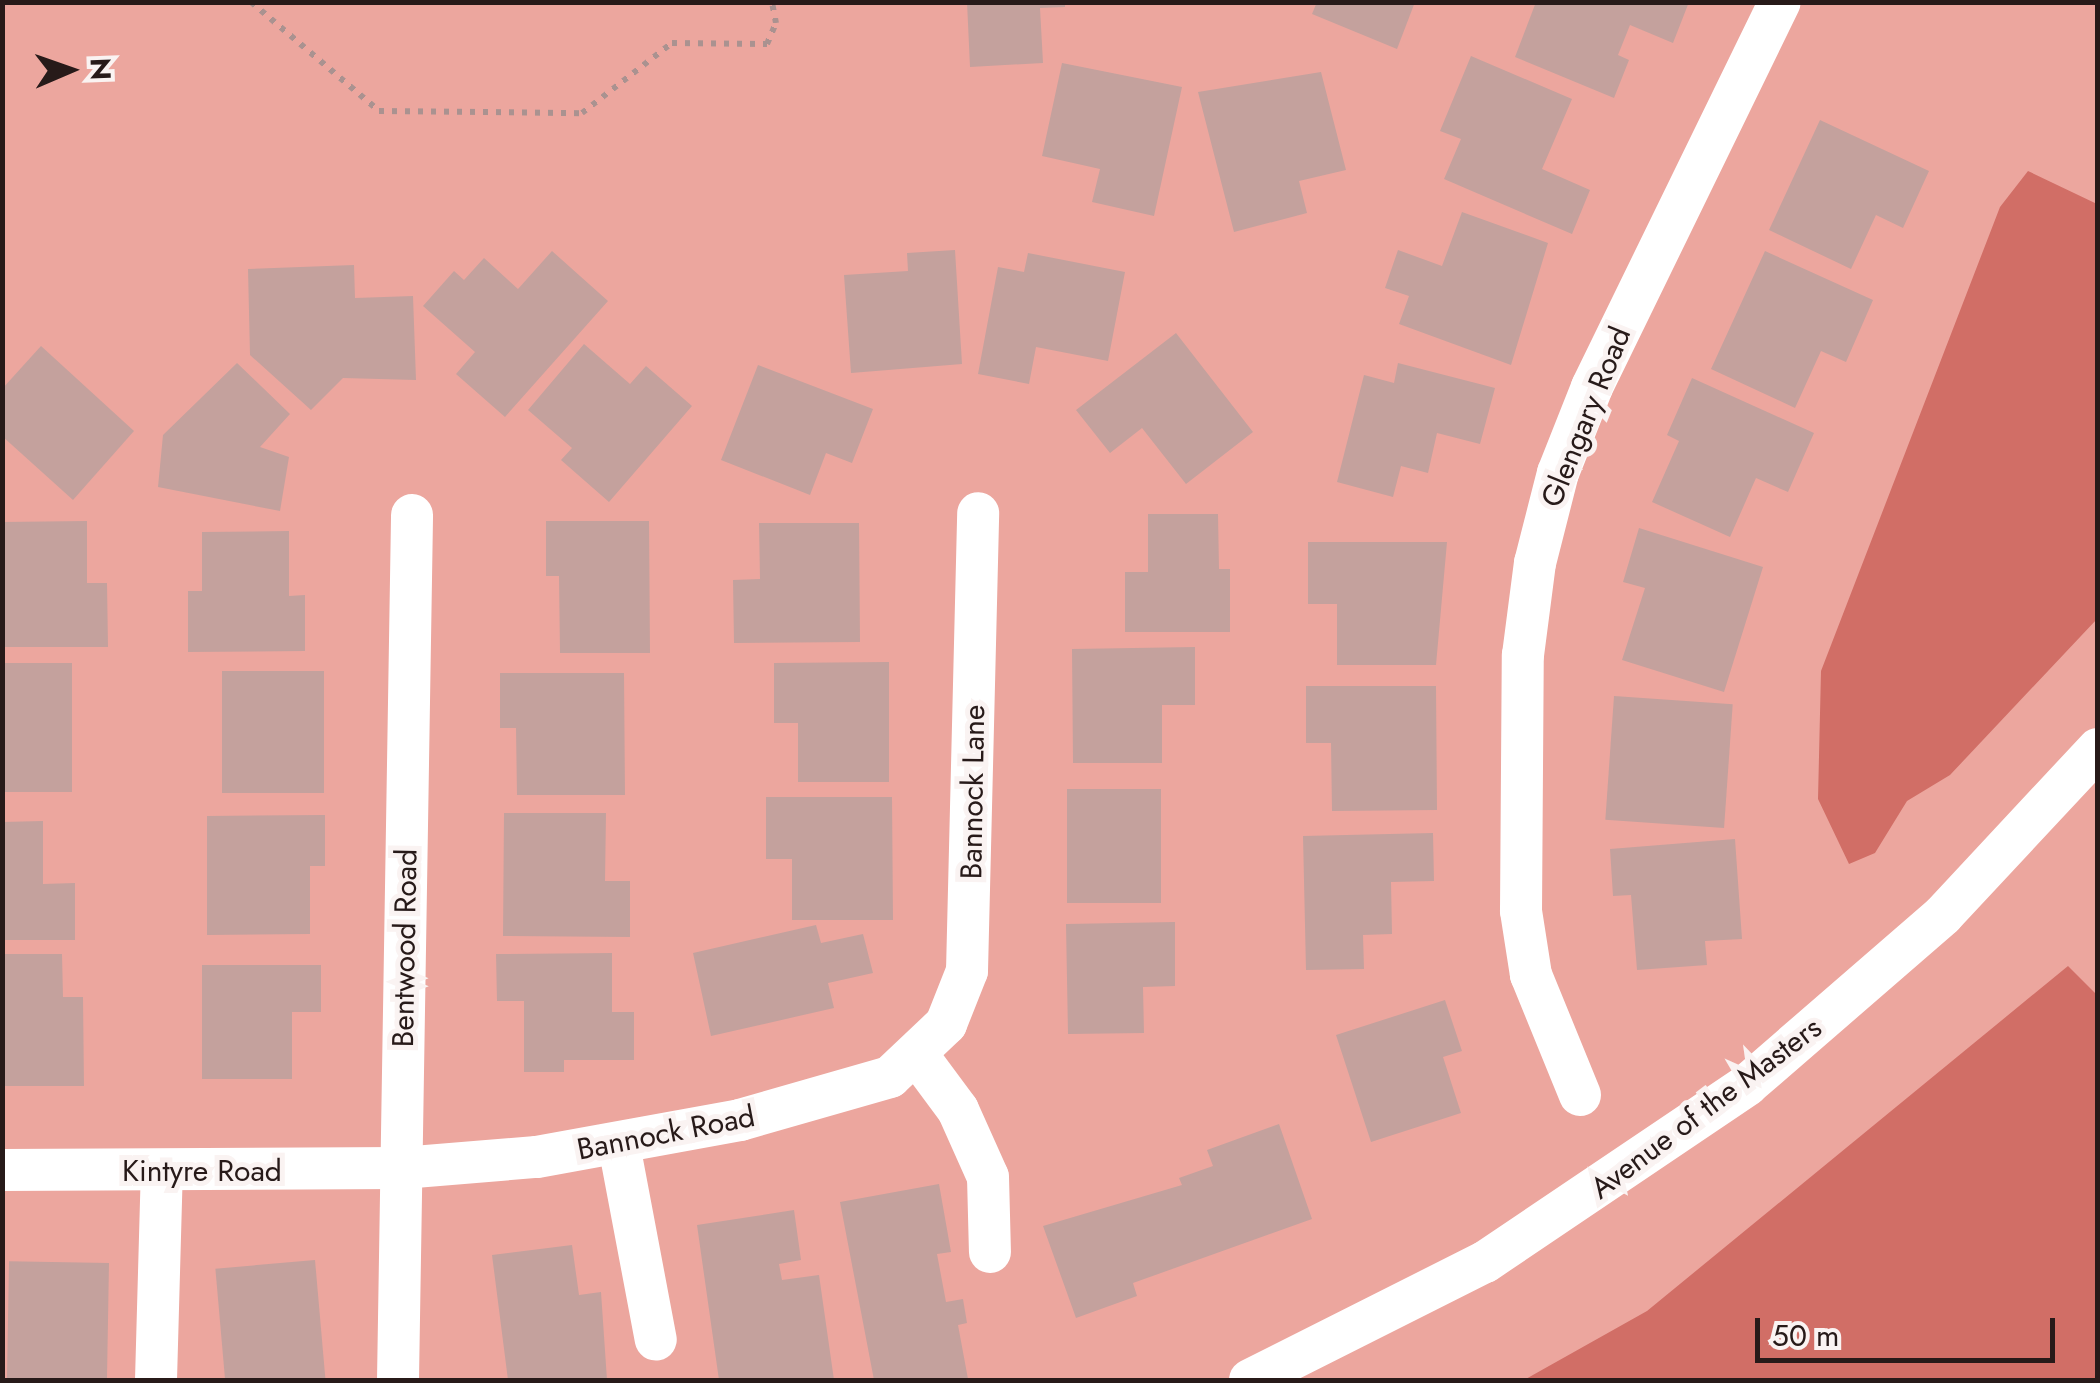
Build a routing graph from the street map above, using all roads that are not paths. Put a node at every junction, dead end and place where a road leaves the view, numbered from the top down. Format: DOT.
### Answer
graph roads {
  1 [pos="1780,2"];
  2 [pos="978,513"];
  3 [pos="412,514"];
  4 [pos="2098,749"];
  5 [pos="918,1056"];
  6 [pos="1580,1094"];
  7 [pos="619,1145"];
  8 [pos="402,1168"];
  9 [pos="2,1170"];
  10 [pos="162,1172"];
  11 [pos="990,1252"];
  12 [pos="656,1340"];
  13 [pos="156,1380"];
  14 [pos="398,1380"];
  15 [pos="1250,1380"];
  1 -- 6 [label="street, Glengary Road"];
  2 -- 5 [label="street, Bannock Lane"];
  3 -- 8 [label="street, Bentwood Road"];
  4 -- 15 [label="street, Avenue of the Masters"];
  5 -- 7 [label="street, Bannock Road"];
  5 -- 11 [label="street"];
  7 -- 8 [label="street, Bannock Road"];
  7 -- 12 [label="street"];
  8 -- 10 [label="street, Kintyre Road"];
  8 -- 14 [label="street, Bentwood Road"];
  9 -- 10 [label="street, Kintyre Road"];
  10 -- 13 [label="street"];
}
